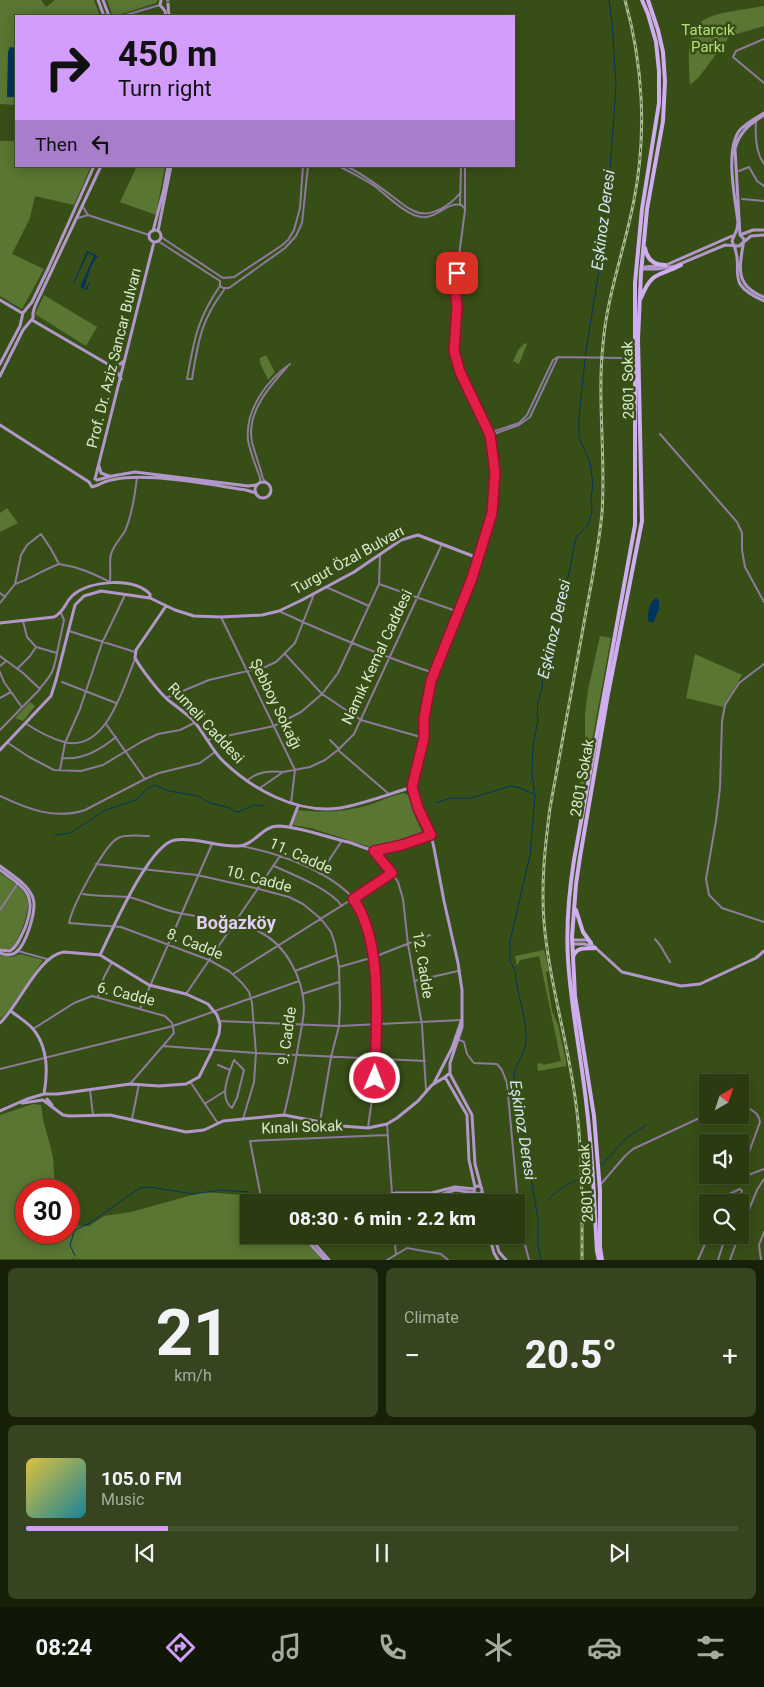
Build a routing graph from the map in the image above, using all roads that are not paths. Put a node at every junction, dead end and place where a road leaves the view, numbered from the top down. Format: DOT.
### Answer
graph roads {
  1 [pos="98,0"];
  2 [pos="103,0"];
  3 [pos="642,0"];
  4 [pos="648,0"];
  5 [pos="167,1"];
  6 [pos="160,2"];
  7 [pos="104,15"];
  8 [pos="109,15"];
  9 [pos="125,15"];
  10 [pos="167,15"];
  11 [pos="168,15"];
  12 [pos="764,39"];
  13 [pos="764,83"];
  14 [pos="764,114"];
  15 [pos="756,120"];
  16 [pos="764,164"];
  17 [pos="94,167"];
  18 [pos="101,167"];
  19 [pos="170,167"];
  20 [pos="170,167"];
  21 [pos="303,167"];
  22 [pos="308,167"];
  23 [pos="341,167"];
  24 [pos="348,167"];
  25 [pos="461,167"];
  26 [pos="465,167"];
  27 [pos="739,171"];
  28 [pos="764,186"];
  29 [pos="461,192"];
  30 [pos="742,199"];
  31 [pos="764,201"];
  32 [pos="461,205"];
  33 [pos="82,207"];
  34 [pos="465,210"];
  35 [pos="75,212"];
  36 [pos="88,215"];
  37 [pos="78,216"];
  38 [pos="640,222"];
  39 [pos="741,222"];
  40 [pos="753,230"];
  41 [pos="764,230"];
  42 [pos="153,231"];
  43 [pos="158,231"];
  44 [pos="149,235"];
  45 [pos="735,235"];
  46 [pos="740,235"];
  47 [pos="764,235"];
  48 [pos="161,236"];
  49 [pos="156,242"];
  50 [pos="644,242"];
  51 [pos="743,243"];
  52 [pos="735,246"];
  53 [pos="681,264"];
  54 [pos="665,266"];
  55 [pos="641,268"];
  56 [pos="636,274"];
  57 [pos="223,278"];
  58 [pos="228,278"];
  59 [pos="220,282"];
  60 [pos="231,285"];
  61 [pos="220,286"];
  62 [pos="225,289"];
  63 [pos="764,297"];
  64 [pos="0,300"];
  65 [pos="764,301"];
  66 [pos="640,302"];
  67 [pos="24,312"];
  68 [pos="33,313"];
  69 [pos="22,319"];
  70 [pos="30,321"];
  71 [pos="634,325"];
  72 [pos="623,358"];
  73 [pos="636,358"];
  74 [pos="125,361"];
  75 [pos="0,364"];
  76 [pos="111,366"];
  77 [pos="0,376"];
  78 [pos="120,379"];
  79 [pos="634,384"];
  80 [pos="0,425"];
  81 [pos="490,434"];
  82 [pos="660,434"];
  83 [pos="98,464"];
  84 [pos="112,476"];
  85 [pos="137,476"];
  86 [pos="96,480"];
  87 [pos="89,482"];
  88 [pos="267,483"];
  89 [pos="258,484"];
  90 [pos="98,485"];
  91 [pos="256,493"];
  92 [pos="442,544"];
  93 [pos="380,554"];
  94 [pos="478,558"];
  95 [pos="58,564"];
  96 [pos="110,582"];
  97 [pos="15,584"];
  98 [pos="379,584"];
  99 [pos="326,587"];
  100 [pos="0,593"];
  101 [pos="126,594"];
  102 [pos="314,594"];
  103 [pos="5,598"];
  104 [pos="150,598"];
  105 [pos="417,599"];
  106 [pos="764,602"];
  107 [pos="0,603"];
  108 [pos="166,606"];
  109 [pos="369,606"];
  110 [pos="279,610"];
  111 [pos="459,612"];
  112 [pos="61,613"];
  113 [pos="221,617"];
  114 [pos="23,621"];
  115 [pos="303,622"];
  116 [pos="0,624"];
  117 [pos="69,631"];
  118 [pos="102,643"];
  119 [pos="350,643"];
  120 [pos="36,647"];
  121 [pos="135,652"];
  122 [pos="57,653"];
  123 [pos="285,654"];
  124 [pos="0,656"];
  125 [pos="135,658"];
  126 [pos="389,659"];
  127 [pos="6,661"];
  128 [pos="764,664"];
  129 [pos="0,666"];
  130 [pos="17,669"];
  131 [pos="248,671"];
  132 [pos="0,672"];
  133 [pos="435,674"];
  134 [pos="0,682"];
  135 [pos="4,682"];
  136 [pos="62,682"];
  137 [pos="40,689"];
  138 [pos="11,692"];
  139 [pos="86,693"];
  140 [pos="322,694"];
  141 [pos="0,698"];
  142 [pos="166,698"];
  143 [pos="116,703"];
  144 [pos="22,707"];
  145 [pos="361,720"];
  146 [pos="194,723"];
  147 [pos="25,724"];
  148 [pos="106,724"];
  149 [pos="274,726"];
  150 [pos="0,730"];
  151 [pos="116,737"];
  152 [pos="424,738"];
  153 [pos="207,740"];
  154 [pos="330,740"];
  155 [pos="8,743"];
  156 [pos="65,743"];
  157 [pos="339,749"];
  158 [pos="0,750"];
  159 [pos="125,751"];
  160 [pos="215,752"];
  161 [pos="62,758"];
  162 [pos="60,770"];
  163 [pos="295,770"];
  164 [pos="283,772"];
  165 [pos="145,780"];
  166 [pos="247,781"];
  167 [pos="412,787"];
  168 [pos="260,788"];
  169 [pos="389,794"];
  170 [pos="0,796"];
  171 [pos="291,804"];
  172 [pos="298,806"];
  173 [pos="290,827"];
  174 [pos="431,835"];
  175 [pos="149,836"];
  176 [pos="341,842"];
  177 [pos="213,843"];
  178 [pos="241,846"];
  179 [pos="374,851"];
  180 [pos="280,856"];
  181 [pos="96,864"];
  182 [pos="0,866"];
  183 [pos="274,866"];
  184 [pos="144,869"];
  185 [pos="0,870"];
  186 [pos="392,873"];
  187 [pos="320,874"];
  188 [pos="197,875"];
  189 [pos="18,883"];
  190 [pos="259,889"];
  191 [pos="82,894"];
  192 [pos="128,897"];
  193 [pos="353,899"];
  194 [pos="574,901"];
  195 [pos="342,906"];
  196 [pos="0,910"];
  197 [pos="181,914"];
  198 [pos="321,919"];
  199 [pos="764,922"];
  200 [pos="234,924"];
  201 [pos="115,926"];
  202 [pos="430,935"];
  203 [pos="655,939"];
  204 [pos="571,942"];
  205 [pos="167,944"];
  206 [pos="408,944"];
  207 [pos="591,944"];
  208 [pos="279,946"];
  209 [pos="596,949"];
  210 [pos="18,951"];
  211 [pos="764,951"];
  212 [pos="0,952"];
  213 [pos="100,955"];
  214 [pos="337,955"];
  215 [pos="374,957"];
  216 [pos="47,959"];
  217 [pos="573,959"];
  218 [pos="209,960"];
  219 [pos="112,962"];
  220 [pos="670,962"];
  221 [pos="339,967"];
  222 [pos="295,971"];
  223 [pos="460,971"];
  224 [pos="233,974"];
  225 [pos="299,981"];
  226 [pos="414,981"];
  227 [pos="339,982"];
  228 [pos="149,985"];
  229 [pos="186,994"];
  230 [pos="302,994"];
  231 [pos="98,997"];
  232 [pos="251,998"];
  233 [pos="140,1009"];
  234 [pos="11,1011"];
  235 [pos="216,1012"];
  236 [pos="461,1020"];
  237 [pos="219,1021"];
  238 [pos="254,1022"];
  239 [pos="0,1023"];
  240 [pos="421,1023"];
  241 [pos="302,1025"];
  242 [pos="376,1025"];
  243 [pos="174,1026"];
  244 [pos="339,1026"];
  245 [pos="33,1029"];
  246 [pos="457,1039"];
  247 [pos="164,1046"];
  248 [pos="213,1049"];
  249 [pos="256,1053"];
  250 [pos="297,1055"];
  251 [pos="45,1057"];
  252 [pos="331,1057"];
  253 [pos="375,1059"];
  254 [pos="425,1061"];
  255 [pos="218,1065"];
  256 [pos="0,1069"];
  257 [pos="230,1070"];
  258 [pos="441,1070"];
  259 [pos="450,1072"];
  260 [pos="445,1077"];
  261 [pos="191,1083"];
  262 [pos="130,1084"];
  263 [pos="139,1084"];
  264 [pos="432,1085"];
  265 [pos="90,1090"];
  266 [pos="225,1091"];
  267 [pos="427,1092"];
  268 [pos="45,1097"];
  269 [pos="205,1103"];
  270 [pos="749,1110"];
  271 [pos="0,1111"];
  272 [pos="93,1115"];
  273 [pos="284,1115"];
  274 [pos="699,1118"];
  275 [pos="132,1119"];
  276 [pos="243,1119"];
  277 [pos="320,1122"];
  278 [pos="218,1123"];
  279 [pos="386,1124"];
  280 [pos="368,1128"];
  281 [pos="387,1135"];
  282 [pos="764,1169"];
  283 [pos="593,1172"];
  284 [pos="764,1179"];
  285 [pos="599,1185"];
  286 [pos="481,1187"];
  287 [pos="475,1188"];
  288 [pos="479,1193"];
  289 [pos="260,1194"];
  290 [pos="392,1194"];
  291 [pos="423,1194"];
  292 [pos="438,1194"];
  293 [pos="729,1194"];
  294 [pos="741,1194"];
  295 [pos="749,1210"];
  296 [pos="764,1232"];
  297 [pos="310,1244"];
  298 [pos="315,1244"];
  299 [pos="395,1244"];
  300 [pos="492,1244"];
  301 [pos="497,1244"];
  302 [pos="705,1244"];
  303 [pos="723,1244"];
  304 [pos="736,1244"];
  305 [pos="396,1254"];
  306 [pos="325,1260"];
  307 [pos="329,1260"];
  308 [pos="387,1260"];
  309 [pos="448,1260"];
  310 [pos="498,1260"];
  311 [pos="506,1260"];
  312 [pos="529,1260"];
  313 [pos="600,1260"];
  314 [pos="698,1260"];
  315 [pos="718,1260"];
  316 [pos="730,1260"];
  317 [pos="761,1260"];
  1 -- 7 [label="street"];
  2 -- 8 [label="street"];
  3 -- 38 [label="main road"];
  4 -- 50 [label="main road"];
  5 -- 6 [label="street"];
  5 -- 11 [label="street"];
  6 -- 9 [label="street"];
  6 -- 10 [label="street"];
  12 -- 13 [label="street"];
  14 -- 15 [label="street"];
  14 -- 45 [label="street"];
  15 -- 16 [label="street"];
  15 -- 39 [label="street"];
  17 -- 35 [label="street"];
  18 -- 33 [label="street"];
  19 -- 42 [label="street"];
  20 -- 43 [label="street"];
  21 -- 58 [label="street"];
  22 -- 60 [label="street"];
  23 -- 32 [label="street"];
  24 -- 29 [label="street"];
  25 -- 29 [label="street"];
  26 -- 34 [label="street"];
  27 -- 28 [label="street"];
  29 -- 32 [label="street"];
  30 -- 31 [label="street"];
  32 -- 34 [label="street"];
  33 -- 36 [label="street"];
  33 -- 37 [label="street"];
  34 -- 81 [label="street"];
  35 -- 37 [label="street"];
  35 -- 67 [label="street"];
  36 -- 37 [label="street"];
  36 -- 44 [label="street"];
  37 -- 68 [label="street"];
  38 -- 55 [label="main road"];
  38 -- 56 [label="main road"];
  39 -- 40 [label="street"];
  39 -- 46 [label="street"];
  40 -- 41 [label="street"];
  40 -- 46 [label="street"];
  42 -- 43 [label="street"];
  42 -- 44 [label="street"];
  43 -- 48 [label="street"];
  44 -- 49 [label="street"];
  45 -- 46 [label="street"];
  45 -- 52 [label="street"];
  45 -- 54 [label="street"];
  46 -- 51 [label="street"];
  47 -- 51 [label="street"];
  48 -- 49 [label="street, Prof. Dr. Aziz Sancar Bulvarı"];
  48 -- 57 [label="street"];
  49 -- 59 [label="street"];
  49 -- 74 [label="street, Prof. Dr. Aziz Sancar Bulvarı"];
  50 -- 54 [label="main road"];
  50 -- 55 [label="main road"];
  51 -- 52 [label="street"];
  51 -- 63 [label="street"];
  52 -- 53 [label="street"];
  52 -- 65 [label="street"];
  53 -- 55 [label="street"];
  53 -- 66 [label="main road"];
  54 -- 55 [label="street"];
  55 -- 56 [label="main road"];
  55 -- 66 [label="main road, 2801 Sokak"];
  56 -- 71 [label="main road"];
  57 -- 58 [label="street"];
  57 -- 59 [label="street"];
  58 -- 60 [label="street"];
  59 -- 61 [label="street"];
  60 -- 62 [label="street"];
  61 -- 62 [label="street"];
  61 -- 62 [label="street"];
  64 -- 67 [label="street"];
  66 -- 73 [label="main road, 2801 Sokak"];
  67 -- 68 [label="street"];
  67 -- 69 [label="street"];
  68 -- 70 [label="street"];
  69 -- 70 [label="street"];
  69 -- 75 [label="street"];
  70 -- 76 [label="street"];
  70 -- 77 [label="street"];
  71 -- 72 [label="main road"];
  71 -- 73 [label="main road, 2801 Sokak"];
  72 -- 73 [label="street"];
  72 -- 79 [label="main road"];
  72 -- 81 [label="street"];
  73 -- 79 [label="main road, 2801 Sokak"];
  73 -- 194 [label="main road, 2801 Sokak"];
  74 -- 76 [label="street"];
  74 -- 78 [label="street, Prof. Dr. Aziz Sancar Bulvarı"];
  76 -- 78 [label="street"];
  78 -- 83 [label="street, Prof. Dr. Aziz Sancar Bulvarı"];
  79 -- 204 [label="main road, 2801 Sokak"];
  80 -- 87 [label="street"];
  81 -- 94 [label="street"];
  82 -- 106 [label="street"];
  83 -- 84 [label="street"];
  83 -- 86 [label="street, Prof. Dr. Aziz Sancar Bulvarı"];
  84 -- 86 [label="street"];
  84 -- 89 [label="street"];
  85 -- 90 [label="street"];
  85 -- 91 [label="street"];
  85 -- 96 [label="street"];
  86 -- 87 [label="street"];
  86 -- 90 [label="street"];
  87 -- 90 [label="street"];
  88 -- 89 [label="street"];
  88 -- 89 [label="street"];
  88 -- 91 [label="street"];
  89 -- 91 [label="street"];
  92 -- 93 [label="street, Turgut Özal Bulvarı"];
  92 -- 94 [label="street, Turgut Özal Bulvarı"];
  92 -- 105 [label="street, Namık Kemal Caddesi"];
  93 -- 98 [label="street"];
  93 -- 99 [label="street, Turgut Özal Bulvarı"];
  94 -- 111 [label="street"];
  95 -- 96 [label="street"];
  95 -- 97 [label="street"];
  95 -- 97 [label="street"];
  96 -- 104 [label="street"];
  96 -- 112 [label="street"];
  97 -- 103 [label="street"];
  98 -- 105 [label="street"];
  98 -- 109 [label="street"];
  99 -- 102 [label="street, Turgut Özal Bulvarı"];
  99 -- 109 [label="street"];
  100 -- 103 [label="street"];
  101 -- 104 [label="street, Turgut Özal Bulvarı"];
  101 -- 117 [label="street, Turgut Özal Bulvarı"];
  101 -- 118 [label="street"];
  102 -- 110 [label="street, Turgut Özal Bulvarı"];
  102 -- 115 [label="street"];
  103 -- 107 [label="street"];
  104 -- 108 [label="street, Turgut Özal Bulvarı"];
  105 -- 111 [label="street"];
  105 -- 126 [label="street, Namık Kemal Caddesi"];
  108 -- 113 [label="street, Turgut Özal Bulvarı"];
  108 -- 121 [label="street"];
  109 -- 119 [label="street"];
  110 -- 113 [label="street, Turgut Özal Bulvarı"];
  110 -- 115 [label="street"];
  111 -- 133 [label="street"];
  112 -- 114 [label="street"];
  112 -- 122 [label="street"];
  113 -- 131 [label="street, Şebboy Sokağı"];
  114 -- 116 [label="street"];
  114 -- 120 [label="street"];
  115 -- 119 [label="street"];
  115 -- 123 [label="street"];
  117 -- 118 [label="street"];
  117 -- 147 [label="street, Turgut Özal Bulvarı"];
  118 -- 121 [label="street"];
  118 -- 139 [label="street"];
  119 -- 126 [label="street"];
  119 -- 140 [label="street"];
  120 -- 122 [label="street"];
  120 -- 130 [label="street"];
  121 -- 125 [label="street"];
  122 -- 137 [label="street"];
  123 -- 131 [label="street"];
  123 -- 140 [label="street"];
  124 -- 127 [label="street"];
  125 -- 142 [label="street, Rumeli Caddesi"];
  125 -- 143 [label="street"];
  126 -- 133 [label="street"];
  126 -- 145 [label="street, Namık Kemal Caddesi"];
  127 -- 129 [label="street"];
  127 -- 130 [label="street"];
  128 -- 199 [label="street"];
  130 -- 137 [label="street"];
  131 -- 142 [label="street"];
  131 -- 149 [label="street, Şebboy Sokağı"];
  132 -- 135 [label="street"];
  133 -- 152 [label="street"];
  134 -- 135 [label="street"];
  135 -- 138 [label="street"];
  136 -- 139 [label="street"];
  137 -- 144 [label="street"];
  138 -- 141 [label="street"];
  138 -- 144 [label="street"];
  139 -- 143 [label="street"];
  139 -- 156 [label="street"];
  140 -- 145 [label="street"];
  140 -- 149 [label="street"];
  142 -- 146 [label="street, Rumeli Caddesi"];
  143 -- 148 [label="street"];
  144 -- 150 [label="street"];
  145 -- 152 [label="street"];
  145 -- 157 [label="street, Namık Kemal Caddesi"];
  146 -- 153 [label="street, Rumeli Caddesi"];
  146 -- 159 [label="street"];
  147 -- 155 [label="street, Turgut Özal Bulvarı"];
  147 -- 156 [label="street"];
  148 -- 151 [label="street"];
  148 -- 156 [label="street"];
  149 -- 153 [label="street"];
  149 -- 163 [label="street, Şebboy Sokağı"];
  151 -- 159 [label="street"];
  151 -- 161 [label="street"];
  152 -- 167 [label="street"];
  153 -- 160 [label="street, Rumeli Caddesi"];
  154 -- 157 [label="street"];
  155 -- 158 [label="street, Turgut Özal Bulvarı"];
  155 -- 162 [label="street"];
  156 -- 161 [label="street"];
  157 -- 163 [label="street, Namık Kemal Caddesi"];
  157 -- 169 [label="street"];
  159 -- 162 [label="street"];
  159 -- 165 [label="street"];
  160 -- 165 [label="street"];
  160 -- 166 [label="street, Rumeli Caddesi"];
  161 -- 162 [label="street"];
  163 -- 164 [label="street, Namık Kemal Caddesi"];
  163 -- 171 [label="street, Şebboy Sokağı"];
  164 -- 166 [label="street"];
  164 -- 168 [label="street, Namık Kemal Caddesi"];
  165 -- 170 [label="street"];
  166 -- 168 [label="street, Rumeli Caddesi"];
  167 -- 169 [label="street, Rumeli Caddesi"];
  167 -- 174 [label="street"];
  168 -- 171 [label="street, Rumeli Caddesi"];
  169 -- 172 [label="street, Rumeli Caddesi"];
  171 -- 172 [label="street, Rumeli Caddesi"];
  172 -- 173 [label="street"];
  173 -- 176 [label="street"];
  173 -- 178 [label="street"];
  174 -- 179 [label="street"];
  174 -- 223 [label="street"];
  175 -- 181 [label="street"];
  176 -- 179 [label="street"];
  176 -- 187 [label="street"];
  177 -- 178 [label="street"];
  177 -- 184 [label="street"];
  177 -- 188 [label="street"];
  178 -- 180 [label="street, 11. Cadde"];
  179 -- 186 [label="street, 12. Cadde"];
  180 -- 183 [label="street"];
  180 -- 187 [label="street, 11. Cadde"];
  181 -- 184 [label="street, 10. Cadde"];
  181 -- 191 [label="street"];
  182 -- 210 [label="street"];
  183 -- 190 [label="street"];
  183 -- 195 [label="street"];
  184 -- 188 [label="street, 10. Cadde"];
  184 -- 192 [label="street"];
  185 -- 189 [label="street"];
  186 -- 193 [label="street"];
  186 -- 206 [label="street, 12. Cadde"];
  187 -- 193 [label="street, 11. Cadde"];
  188 -- 190 [label="street, 10. Cadde"];
  188 -- 197 [label="street"];
  189 -- 196 [label="street"];
  189 -- 212 [label="street"];
  190 -- 198 [label="street, 10. Cadde"];
  190 -- 200 [label="street"];
  191 -- 192 [label="street, 9. Cadde"];
  191 -- 201 [label="street, 8. Cadde"];
  192 -- 197 [label="street, 9. Cadde"];
  192 -- 201 [label="street"];
  193 -- 195 [label="street"];
  193 -- 215 [label="street, 11. Cadde"];
  194 -- 204 [label="main road, 2801 Sokak"];
  194 -- 207 [label="main road"];
  195 -- 198 [label="street"];
  197 -- 200 [label="street, 9. Cadde"];
  197 -- 205 [label="street"];
  198 -- 208 [label="street"];
  198 -- 214 [label="street, 10. Cadde"];
  200 -- 208 [label="street, 9. Cadde"];
  200 -- 218 [label="street"];
  201 -- 205 [label="street, 8. Cadde"];
  201 -- 213 [label="street"];
  202 -- 206 [label="street"];
  203 -- 220 [label="street"];
  204 -- 207 [label="street"];
  204 -- 209 [label="street"];
  204 -- 217 [label="main road, 2801 Sokak"];
  204 -- 283 [label="main road, 2801 Sokak"];
  205 -- 218 [label="street, 8. Cadde"];
  205 -- 228 [label="street"];
  206 -- 215 [label="street"];
  206 -- 226 [label="street, 12. Cadde"];
  207 -- 209 [label="street"];
  208 -- 222 [label="street, 9. Cadde"];
  208 -- 224 [label="street"];
  209 -- 211 [label="street"];
  209 -- 217 [label="main road"];
  210 -- 212 [label="street"];
  210 -- 216 [label="street"];
  213 -- 216 [label="street"];
  213 -- 219 [label="street"];
  214 -- 221 [label="street, 10. Cadde"];
  214 -- 222 [label="street"];
  215 -- 221 [label="street"];
  215 -- 242 [label="street, 11. Cadde"];
  216 -- 234 [label="street"];
  217 -- 285 [label="main road, 2801 Sokak"];
  218 -- 224 [label="street, 8. Cadde"];
  218 -- 229 [label="street"];
  219 -- 228 [label="street"];
  219 -- 231 [label="street"];
  221 -- 227 [label="street, 10. Cadde"];
  222 -- 225 [label="street, 9. Cadde"];
  223 -- 226 [label="street"];
  223 -- 236 [label="street"];
  224 -- 232 [label="street, 8. Cadde"];
  225 -- 230 [label="street, 9. Cadde"];
  225 -- 232 [label="street"];
  226 -- 240 [label="street, 12. Cadde"];
  227 -- 230 [label="street"];
  227 -- 244 [label="street, 10. Cadde"];
  228 -- 229 [label="street"];
  228 -- 233 [label="street"];
  229 -- 235 [label="street"];
  230 -- 241 [label="street, 9. Cadde"];
  231 -- 233 [label="street, 6. Cadde"];
  231 -- 245 [label="street, 6. Cadde"];
  232 -- 235 [label="street"];
  232 -- 238 [label="street, 8. Cadde"];
  233 -- 243 [label="street, 6. Cadde"];
  234 -- 239 [label="street"];
  234 -- 245 [label="street"];
  235 -- 237 [label="street"];
  235 -- 243 [label="street"];
  236 -- 240 [label="street"];
  236 -- 246 [label="street"];
  237 -- 238 [label="street"];
  237 -- 248 [label="street"];
  238 -- 241 [label="street"];
  238 -- 249 [label="street, 8. Cadde"];
  240 -- 242 [label="street"];
  240 -- 254 [label="street, 12. Cadde"];
  241 -- 244 [label="street"];
  241 -- 250 [label="street, 9. Cadde"];
  242 -- 244 [label="street"];
  242 -- 253 [label="street, 11. Cadde"];
  243 -- 247 [label="street"];
  243 -- 251 [label="street"];
  244 -- 252 [label="street, 10. Cadde"];
  245 -- 251 [label="street"];
  246 -- 258 [label="street"];
  246 -- 259 [label="street"];
  246 -- 312 [label="street"];
  247 -- 248 [label="street"];
  247 -- 262 [label="street"];
  248 -- 249 [label="street"];
  248 -- 261 [label="street"];
  249 -- 250 [label="street"];
  249 -- 276 [label="street, 8. Cadde"];
  250 -- 252 [label="street"];
  250 -- 273 [label="street, 9. Cadde"];
  251 -- 256 [label="street"];
  251 -- 268 [label="street"];
  252 -- 253 [label="street"];
  252 -- 277 [label="street, 10. Cadde"];
  253 -- 254 [label="street"];
  253 -- 280 [label="street, 11. Cadde"];
  254 -- 267 [label="street, 12. Cadde"];
  255 -- 257 [label="street"];
  257 -- 266 [label="street"];
  257 -- 266 [label="street"];
  258 -- 259 [label="street"];
  258 -- 260 [label="street"];
  258 -- 264 [label="street"];
  259 -- 260 [label="street"];
  259 -- 286 [label="street"];
  260 -- 264 [label="street"];
  260 -- 287 [label="street"];
  261 -- 263 [label="street"];
  261 -- 269 [label="street"];
  262 -- 263 [label="street"];
  262 -- 265 [label="street"];
  263 -- 275 [label="street"];
  264 -- 267 [label="street"];
  265 -- 268 [label="street"];
  265 -- 272 [label="street"];
  266 -- 269 [label="street"];
  267 -- 279 [label="street"];
  268 -- 271 [label="street"];
  268 -- 272 [label="street"];
  269 -- 278 [label="street"];
  270 -- 282 [label="street"];
  272 -- 275 [label="street"];
  273 -- 276 [label="street"];
  273 -- 277 [label="street"];
  274 -- 285 [label="street"];
  275 -- 278 [label="street"];
  276 -- 278 [label="street"];
  277 -- 280 [label="street"];
  279 -- 280 [label="street"];
  279 -- 281 [label="street"];
  281 -- 289 [label="street, Kınalı Sokak"];
  281 -- 290 [label="street"];
  283 -- 285 [label="main road"];
  283 -- 313 [label="main road, 2801 Sokak"];
  284 -- 295 [label="street"];
  285 -- 313 [label="main road, 2801 Sokak"];
  286 -- 287 [label="street"];
  286 -- 288 [label="street"];
  287 -- 288 [label="street"];
  287 -- 291 [label="street"];
  288 -- 292 [label="street"];
  293 -- 294 [label="street"];
  296 -- 317 [label="street"];
  297 -- 306 [label="street"];
  298 -- 307 [label="street"];
  299 -- 305 [label="street"];
  300 -- 310 [label="street"];
  301 -- 311 [label="street"];
  302 -- 314 [label="street"];
  303 -- 315 [label="street"];
  304 -- 316 [label="street"];
  305 -- 308 [label="street"];
  305 -- 309 [label="street"];
}
